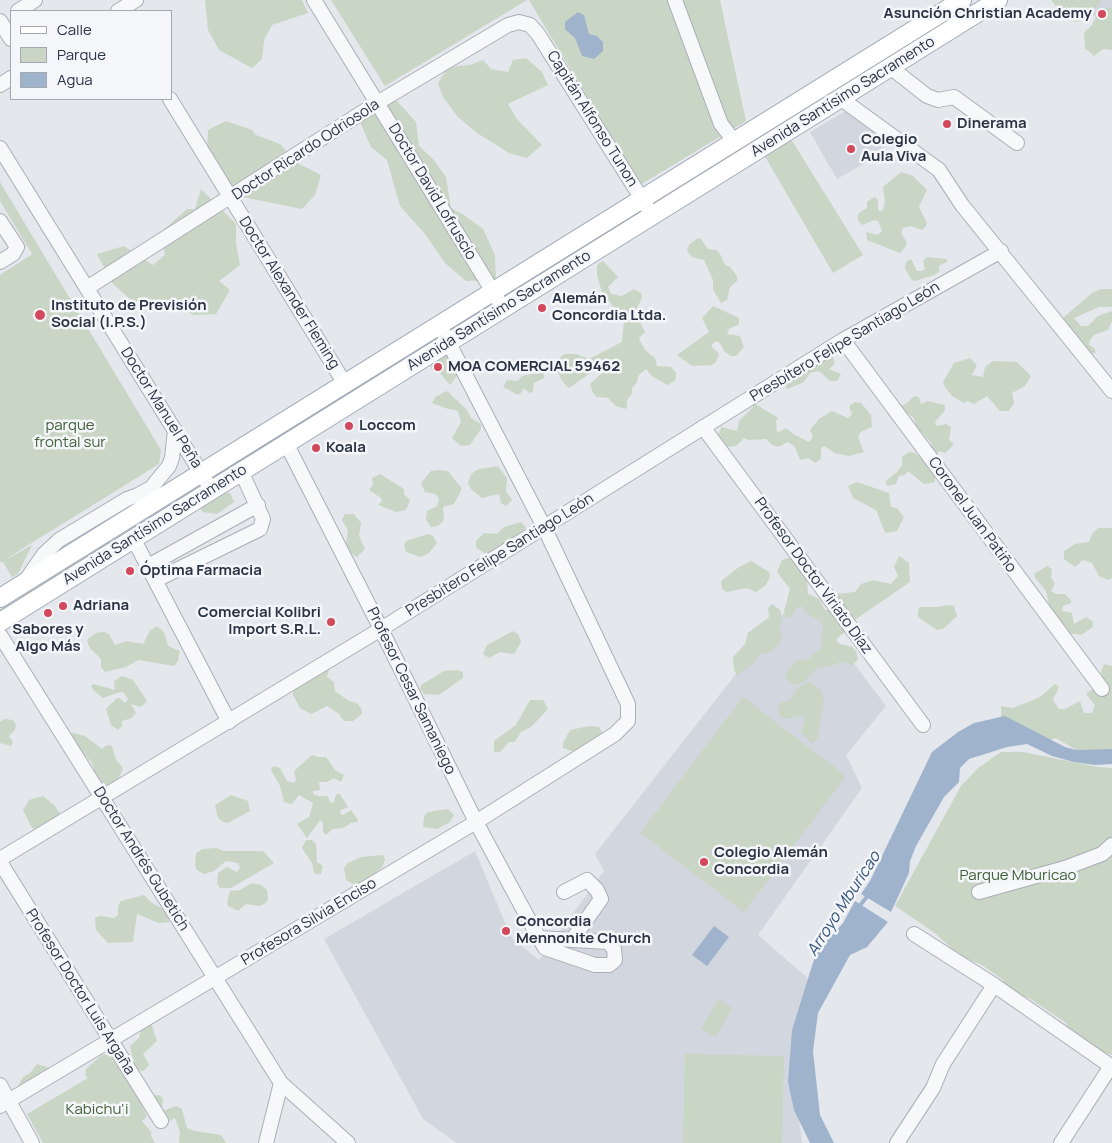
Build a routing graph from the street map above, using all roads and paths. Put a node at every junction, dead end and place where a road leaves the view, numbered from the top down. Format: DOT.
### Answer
graph roads {
  1 [pos="34,0"];
  2 [pos="136,0"];
  3 [pos="314,0"];
  4 [pos="675,0"];
  5 [pos="998,0"];
  6 [pos="950,3"];
  7 [pos="19,10"];
  8 [pos="120,10"];
  9 [pos="4,20"];
  10 [pos="530,25"];
  11 [pos="957,25"];
  12 [pos="10,36"];
  13 [pos="880,52"];
  14 [pos="890,67"];
  15 [pos="840,98"];
  16 [pos="171,100"];
  17 [pos="377,103"];
  18 [pos="735,142"];
  19 [pos="1017,143"];
  20 [pos="0,148"];
  21 [pos="231,198"];
  22 [pos="642,200"];
  23 [pos="652,215"];
  24 [pos="0,221"];
  25 [pos="1001,251"];
  26 [pos="0,262"];
  27 [pos="86,288"];
  28 [pos="493,293"];
  29 [pos="502,308"];
  30 [pos="440,326"];
  31 [pos="843,340"];
  32 [pos="448,342"];
  33 [pos="345,384"];
  34 [pos="1112,391"];
  35 [pos="703,428"];
  36 [pos="175,430"];
  37 [pos="286,442"];
  38 [pos="241,471"];
  39 [pos="202,473"];
  40 [pos="211,489"];
  41 [pos="138,495"];
  42 [pos="164,496"];
  43 [pos="258,505"];
  44 [pos="544,528"];
  45 [pos="134,538"];
  46 [pos="148,566"];
  47 [pos="156,580"];
  48 [pos="23,584"];
  49 [pos="2,593"];
  50 [pos="0,622"];
  51 [pos="381,629"];
  52 [pos="0,634"];
  53 [pos="1102,689"];
  54 [pos="229,722"];
  55 [pos="923,725"];
  56 [pos="103,798"];
  57 [pos="476,822"];
  58 [pos="1112,846"];
  59 [pos="0,860"];
  60 [pos="564,892"];
  61 [pos="979,892"];
  62 [pos="914,934"];
  63 [pos="539,938"];
  64 [pos="572,940"];
  65 [pos="216,978"];
  66 [pos="994,985"];
  67 [pos="110,1039"];
  68 [pos="1111,1067"];
  69 [pos="281,1083"];
  70 [pos="0,1085"];
  71 [pos="5,1104"];
  72 [pos="161,1121"];
  73 [pos="32,1143"];
  74 [pos="266,1143"];
  75 [pos="348,1143"];
  76 [pos="897,1143"];
  77 [pos="1061,1143"];
  1 -- 7 [label="street"];
  2 -- 8 [label="street"];
  3 -- 17 [label="street, Doctor David Lofruscio"];
  4 -- 18 [label="street"];
  5 -- 11 [label="main road, Avenida Santísimo Sacramento"];
  6 -- 11 [label="street"];
  6 -- 13 [label="main road, Avenida Santísimo Sacramento"];
  9 -- 12 [label="street"];
  10 -- 17 [label="street, Doctor Ricardo Odriosola"];
  10 -- 22 [label="street, Capitán Alfonso Tunon"];
  11 -- 14 [label="main road, Avenida Santísimo Sacramento"];
  13 -- 14 [label="main road"];
  13 -- 18 [label="main road, Avenida Santísimo Sacramento"];
  14 -- 15 [label="main road, Avenida Santísimo Sacramento"];
  14 -- 19 [label="street"];
  15 -- 23 [label="main road, Avenida Santísimo Sacramento"];
  15 -- 25 [label="street"];
  16 -- 21 [label="street, Doctor Alexander Fleming"];
  17 -- 21 [label="street, Doctor Ricardo Odriosola"];
  17 -- 28 [label="street, Doctor David Lofruscio"];
  18 -- 22 [label="main road, Avenida Santísimo Sacramento"];
  20 -- 27 [label="street, Doctor Manuel Peña"];
  21 -- 27 [label="street, Doctor Ricardo Odriosola"];
  21 -- 33 [label="street, Doctor Alexander Fleming"];
  22 -- 23 [label="street, Capitán Alfonso Tunon"];
  22 -- 28 [label="main road, Avenida Santísimo Sacramento"];
  23 -- 29 [label="main road, Avenida Santísimo Sacramento"];
  24 -- 26 [label="street"];
  25 -- 31 [label="street, Presbítero Felipe Santiago León"];
  25 -- 34 [label="street"];
  27 -- 36 [label="street, Doctor Manuel Peña"];
  28 -- 29 [label="street, Doctor David Lofruscio"];
  28 -- 30 [label="main road, Avenida Santísimo Sacramento"];
  29 -- 32 [label="main road, Avenida Santísimo Sacramento"];
  30 -- 32 [label="street"];
  30 -- 33 [label="main road, Avenida Santísimo Sacramento"];
  31 -- 35 [label="street, Presbítero Felipe Santiago León"];
  31 -- 53 [label="street, Coronel Juan Patiño"];
  32 -- 37 [label="main road, Avenida Santísimo Sacramento"];
  32 -- 44 [label="street"];
  33 -- 39 [label="main road, Avenida Santísimo Sacramento"];
  35 -- 44 [label="street, Presbítero Felipe Santiago León"];
  35 -- 55 [label="street, Profesor Doctor Viriato Díaz"];
  36 -- 39 [label="street, Doctor Manuel Peña"];
  36 -- 41 [label="street"];
  37 -- 38 [label="main road, Avenida Santísimo Sacramento"];
  37 -- 51 [label="street, Profesor Cesar Samaniego"];
  38 -- 40 [label="main road, Avenida Santísimo Sacramento"];
  38 -- 43 [label="street"];
  39 -- 40 [label="street, Doctor Manuel Peña"];
  39 -- 42 [label="main road, Avenida Santísimo Sacramento"];
  40 -- 45 [label="main road, Avenida Santísimo Sacramento"];
  41 -- 42 [label="street"];
  41 -- 48 [label="street"];
  42 -- 48 [label="main road, Avenida Santísimo Sacramento"];
  43 -- 46 [label="street"];
  43 -- 47 [label="street"];
  44 -- 51 [label="street, Presbítero Felipe Santiago León"];
  44 -- 57 [label="street, Profesora Silvia Enciso"];
  45 -- 46 [label="street"];
  45 -- 50 [label="main road, Avenida Santísimo Sacramento"];
  46 -- 47 [label="street"];
  47 -- 54 [label="street"];
  48 -- 49 [label="main road, Avenida Santísimo Sacramento"];
  51 -- 54 [label="street, Presbítero Felipe Santiago León"];
  51 -- 57 [label="street, Profesor Cesar Samaniego"];
  52 -- 56 [label="street, Doctor Andrés Gubetich"];
  54 -- 56 [label="street, Presbítero Felipe Santiago León"];
  56 -- 59 [label="street, Presbítero Felipe Santiago León"];
  56 -- 65 [label="street, Doctor Andrés Gubetich"];
  57 -- 63 [label="street, Profesor Cesar Samaniego"];
  57 -- 65 [label="street, Profesora Silvia Enciso"];
  58 -- 61 [label="street"];
  59 -- 67 [label="street, Profesor Doctor Luis Argaña"];
  60 -- 64 [label="street"];
  62 -- 66 [label="street"];
  63 -- 64 [label="street, Profesor Cesar Samaniego"];
  63 -- 64 [label="street, Profesor Cesar Samaniego"];
  65 -- 67 [label="street, Profesora Silvia Enciso"];
  65 -- 69 [label="street, Doctor Andrés Gubetich"];
  66 -- 68 [label="street"];
  66 -- 76 [label="street"];
  67 -- 71 [label="street, Profesora Silvia Enciso"];
  67 -- 72 [label="street, Profesor Doctor Luis Argaña"];
  68 -- 77 [label="street"];
  69 -- 74 [label="street"];
  69 -- 75 [label="street, Doctor Andrés Gubetich"];
  70 -- 71 [label="street"];
  71 -- 73 [label="street"];
}
